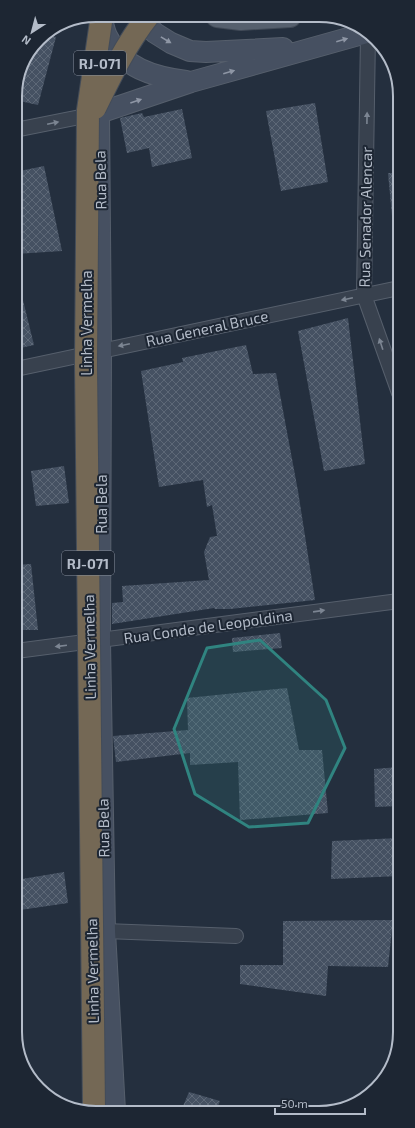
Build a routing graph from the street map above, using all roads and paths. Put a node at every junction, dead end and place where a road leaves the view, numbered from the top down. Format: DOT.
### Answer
graph roads {
  1 [pos="100,22"];
  2 [pos="103,22"];
  3 [pos="106,22"];
  4 [pos="143,22"];
  5 [pos="144,22"];
  6 [pos="361,35"];
  7 [pos="367,40"];
  8 [pos="318,46"];
  9 [pos="191,82"];
  10 [pos="96,112"];
  11 [pos="22,128"];
  12 [pos="393,289"];
  13 [pos="364,295"];
  14 [pos="101,350"];
  15 [pos="22,368"];
  16 [pos="393,377"];
  17 [pos="393,602"];
  18 [pos="100,641"];
  19 [pos="22,650"];
  20 [pos="105,931"];
  21 [pos="236,936"];
  22 [pos="94,1106"];
  23 [pos="103,1106"];
  24 [pos="116,1106"];
  1 -- 22 [label="highway, Linha Vermelha / RJ-071, bridge"];
  2 -- 9 [label="street"];
  3 -- 10 [label="highway, Linha Vermelha / RJ-071"];
  4 -- 10 [label="highway, bridge"];
  5 -- 8 [label="street, one-way"];
  8 -- 6 [label="street, one-way"];
  13 -- 7 [label="street, Rua Senador Alencar, one-way"];
  9 -- 8 [label="street, one-way"];
  10 -- 9 [label="street, one-way"];
  11 -- 10 [label="street, one-way"];
  10 -- 14 [label="street, Rua Bela"];
  10 -- 23 [label="highway, Linha Vermelha / RJ-071"];
  12 -- 13 [label="street, Rua General Bruce"];
  13 -- 14 [label="street, Rua General Bruce, one-way"];
  16 -- 13 [label="street, Rua Senador Alencar, one-way"];
  14 -- 15 [label="street, Rua General Bruce"];
  14 -- 18 [label="street, Rua Bela"];
  18 -- 17 [label="street, Rua Conde de Leopoldina, one-way"];
  18 -- 19 [label="street, Rua Conde de Leopoldina, one-way"];
  18 -- 20 [label="street, Rua Bela"];
  20 -- 21 [label="street"];
  20 -- 24 [label="street, Rua Bela"];
}
